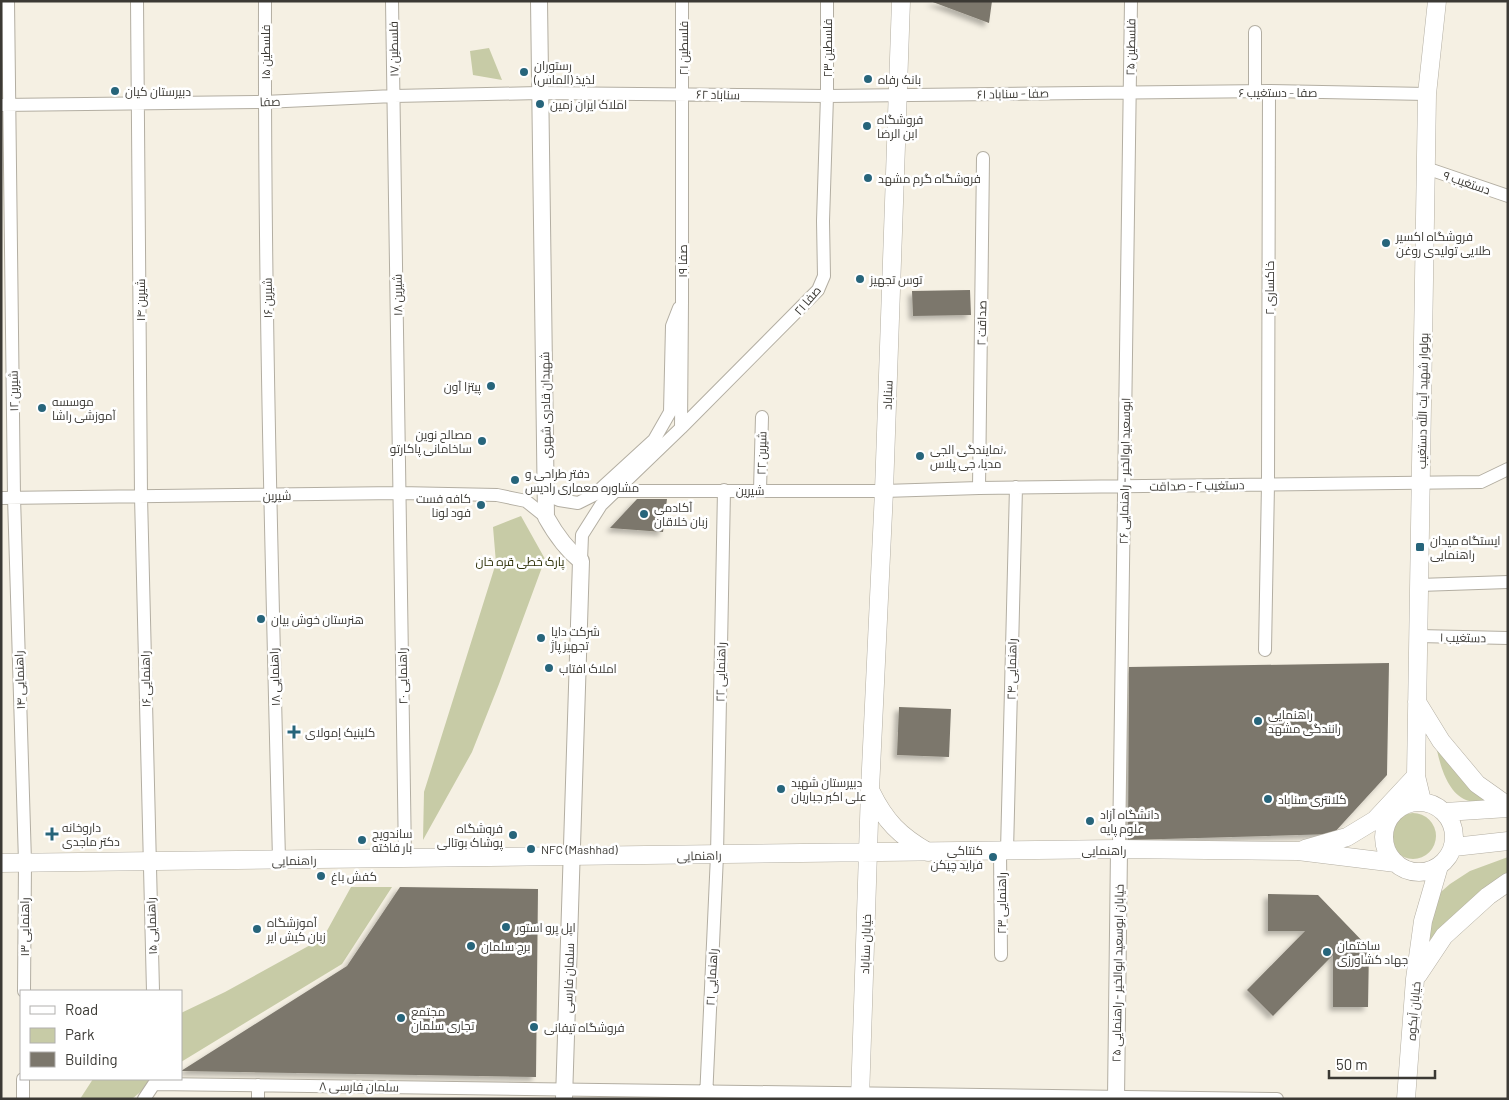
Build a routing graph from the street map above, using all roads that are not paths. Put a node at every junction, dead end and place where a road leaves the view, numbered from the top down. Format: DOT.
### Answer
graph roads {
  1 [pos="8,1"];
  2 [pos="138,1"];
  3 [pos="264,1"];
  4 [pos="392,1"];
  5 [pos="539,1"];
  6 [pos="682,1"];
  7 [pos="827,1"];
  8 [pos="900,1"];
  9 [pos="1131,1"];
  10 [pos="1437,1"];
  11 [pos="1255,32"];
  12 [pos="1256,91"];
  13 [pos="1269,91"];
  14 [pos="1130,92"];
  15 [pos="539,94"];
  16 [pos="683,94"];
  17 [pos="1427,94"];
  18 [pos="897,95"];
  19 [pos="394,96"];
  20 [pos="827,96"];
  21 [pos="264,102"];
  22 [pos="139,103"];
  23 [pos="5,105"];
  24 [pos="983,158"];
  25 [pos="1426,168"];
  26 [pos="1508,196"];
  27 [pos="682,301"];
  28 [pos="762,417"];
  29 [pos="681,428"];
  30 [pos="1508,469"];
  31 [pos="1421,483"];
  32 [pos="1268,484"];
  33 [pos="1124,486"];
  34 [pos="1016,487"];
  35 [pos="979,488"];
  36 [pos="724,490"];
  37 [pos="760,490"];
  38 [pos="617,491"];
  39 [pos="884,491"];
  40 [pos="399,493"];
  41 [pos="270,495"];
  42 [pos="546,495"];
  43 [pos="141,496"];
  44 [pos="8,498"];
  45 [pos="546,517"];
  46 [pos="582,561"];
  47 [pos="1508,582"];
  48 [pos="1419,585"];
  49 [pos="1418,636"];
  50 [pos="1508,638"];
  51 [pos="1265,650"];
  52 [pos="1417,702"];
  53 [pos="1416,776"];
  54 [pos="870,790"];
  55 [pos="1422,801"];
  56 [pos="1508,807"];
  57 [pos="1445,812"];
  58 [pos="1508,841"];
  59 [pos="1454,847"];
  60 [pos="1119,849"];
  61 [pos="1003,851"];
  62 [pos="1298,851"];
  63 [pos="928,852"];
  64 [pos="868,853"];
  65 [pos="717,855"];
  66 [pos="572,856"];
  67 [pos="405,859"];
  68 [pos="279,860"];
  69 [pos="24,862"];
  70 [pos="149,862"];
  71 [pos="1,863"];
  72 [pos="1396,863"];
  73 [pos="1439,866"];
  74 [pos="1508,882"];
  75 [pos="1001,955"];
  76 [pos="1415,979"];
  77 [pos="24,990"];
  78 [pos="153,990"];
  79 [pos="23,1080"];
  80 [pos="258,1085"];
  81 [pos="399,1093"];
  82 [pos="564,1094"];
  83 [pos="706,1095"];
  84 [pos="860,1096"];
  85 [pos="1116,1098"];
  86 [pos="23,1099"];
  87 [pos="144,1099"];
  88 [pos="258,1099"];
  89 [pos="1277,1099"];
  90 [pos="1406,1099"];
  1 -- 23 [label="street, شیرین ۱۲"];
  2 -- 22 [label="street, شیرین ۱۴"];
  3 -- 21 [label="street, فلسطین ۱۵"];
  4 -- 19 [label="street, فلسطین ۱۷"];
  5 -- 15 [label="street, شهیدان قادری شهری"];
  6 -- 16 [label="street, فلسطین ۲۱"];
  7 -- 20 [label="street, فلسطین ۲۳"];
  8 -- 18 [label="main road, سناباد"];
  9 -- 14 [label="street, فلسطین ۲۵"];
  10 -- 17 [label="main road, بولوار شهید آیت الله دستغیب"];
  11 -- 12 [label="street"];
  12 -- 13 [label="street, صفا - دستغیب ۶"];
  12 -- 14 [label="street, صفا - دستغیب ۶"];
  13 -- 17 [label="street, صفا - دستغیب ۶"];
  13 -- 32 [label="street, خاکساری ۲"];
  14 -- 18 [label="street, صفا - سناباد ۶۱"];
  14 -- 33 [label="street, ابوسعید ابوالخیر - راهنمایی ۲۶"];
  15 -- 16 [label="street, سناباد ۶۲"];
  15 -- 19 [label="street, صفا"];
  15 -- 42 [label="street, شهیدان قادری شهری"];
  16 -- 20 [label="street, سناباد ۶۲"];
  16 -- 27 [label="street, صفا ۱۹"];
  17 -- 25 [label="main road, بولوار شهید آیت الله دستغیب"];
  18 -- 20 [label="street, سناباد ۶۲"];
  18 -- 39 [label="main road, سناباد"];
  19 -- 21 [label="street, صفا"];
  19 -- 40 [label="street, شیرین ۱۸"];
  20 -- 29 [label="street, صفا ۲۱"];
  21 -- 22 [label="street, صفا"];
  21 -- 41 [label="street, شیرین ۱۶"];
  22 -- 23 [label="street, صفا"];
  22 -- 43 [label="street, شیرین ۱۴"];
  23 -- 44 [label="street, شیرین ۱۲"];
  24 -- 35 [label="street, صداقت ۲"];
  25 -- 26 [label="street, دستغیب ۹"];
  25 -- 31 [label="main road, بولوار شهید آیت الله دستغیب"];
  27 -- 29 [label="street, صفا ۱۹"];
  27 -- 42 [label="street"];
  28 -- 37 [label="street, شیرین ۲۲"];
  29 -- 38 [label="street, صفا ۲۱"];
  30 -- 31 [label="street, دستغیب ۲ - صداقت"];
  31 -- 32 [label="street, دستغیب ۲ - صداقت"];
  31 -- 48 [label="main road, بولوار شهید آیت الله دستغیب"];
  32 -- 33 [label="street, دستغیب ۲ - صداقت"];
  32 -- 51 [label="street, خاکساری ۲"];
  33 -- 34 [label="street, دستغیب ۲ - صداقت"];
  33 -- 60 [label="street, ابوسعید ابوالخیر - راهنمایی ۲۶"];
  34 -- 35 [label="street, دستغیب ۲ - صداقت"];
  34 -- 61 [label="street, راهنمایی ۲۴"];
  35 -- 39 [label="street, دستغیب ۲ - صداقت"];
  36 -- 37 [label="street, شیرین"];
  36 -- 38 [label="street, شیرین"];
  36 -- 65 [label="street, راهنمایی ۲۲"];
  37 -- 39 [label="street, شیرین"];
  38 -- 46 [label="street, صفا ۲۱"];
  39 -- 54 [label="main road, سناباد"];
  40 -- 41 [label="street, شیرین"];
  40 -- 45 [label="street, شیرین"];
  40 -- 67 [label="street, راهنمایی ۲۰"];
  41 -- 43 [label="street, شیرین"];
  41 -- 68 [label="street, راهنمایی ۱۸"];
  42 -- 45 [label="street, شهیدان قادری شهری"];
  43 -- 44 [label="street, شیرین"];
  43 -- 70 [label="street, راهنمایی ۱۶"];
  44 -- 69 [label="street, راهنمایی ۱۴"];
  45 -- 46 [label="street"];
  46 -- 66 [label="street"];
  47 -- 48 [label="street"];
  48 -- 49 [label="main road, بولوار شهید آیت الله دستغیب"];
  49 -- 50 [label="street, دستغیب ۱"];
  49 -- 52 [label="main road, بولوار شهید آیت الله دستغیب"];
  52 -- 53 [label="main road, بولوار شهید آیت الله دستغیب"];
  52 -- 56 [label="main road"];
  53 -- 55 [label="main road, بولوار شهید آیت الله دستغیب"];
  53 -- 62 [label="main road"];
  54 -- 63 [label="main road"];
  54 -- 64 [label="main road, خیابان سناباد"];
  55 -- 57 [label="main road"];
  55 -- 72 [label="main road"];
  56 -- 57 [label="main road"];
  57 -- 59 [label="main road"];
  58 -- 59 [label="main road"];
  59 -- 73 [label="main road"];
  60 -- 61 [label="main road, راهنمایی"];
  60 -- 62 [label="main road, راهنمایی"];
  60 -- 85 [label="street, خیابان ابوسعید ابوالخیر - راهنمایی ۲۵"];
  61 -- 63 [label="main road, راهنمایی"];
  61 -- 75 [label="street, راهنمایی ۲۳"];
  62 -- 72 [label="main road, راهنمایی"];
  63 -- 64 [label="main road, راهنمایی"];
  64 -- 65 [label="main road, راهنمایی"];
  64 -- 84 [label="main road, خیابان سناباد"];
  65 -- 66 [label="main road, راهنمایی"];
  65 -- 83 [label="street, راهنمایی ۲۱"];
  66 -- 67 [label="main road, راهنمایی"];
  66 -- 82 [label="street, سلمان فارسی"];
  67 -- 68 [label="main road, راهنمایی"];
  68 -- 70 [label="main road, راهنمایی"];
  69 -- 70 [label="main road, راهنمایی"];
  69 -- 71 [label="main road, راهنمایی"];
  69 -- 77 [label="street, راهنمایی ۱۳"];
  70 -- 78 [label="street, راهنمایی ۱۵"];
  72 -- 73 [label="main road"];
  73 -- 76 [label="main road, خیابان آبکوه"];
  74 -- 76 [label="main road"];
  76 -- 90 [label="main road, خیابان آبکوه"];
  79 -- 86 [label="street"];
  80 -- 81 [label="street, سلمان فارسی ۸"];
  80 -- 87 [label="street, سلمان فارسی ۸"];
  80 -- 88 [label="street"];
  81 -- 82 [label="street, سلمان فارسی ۸"];
  82 -- 83 [label="street, سلمان فارسی ۸"];
  83 -- 84 [label="street, سلمان فارسی ۸"];
  84 -- 85 [label="street, سلمان فارسی ۸"];
  85 -- 89 [label="street, سلمان فارسی ۸"];
}
